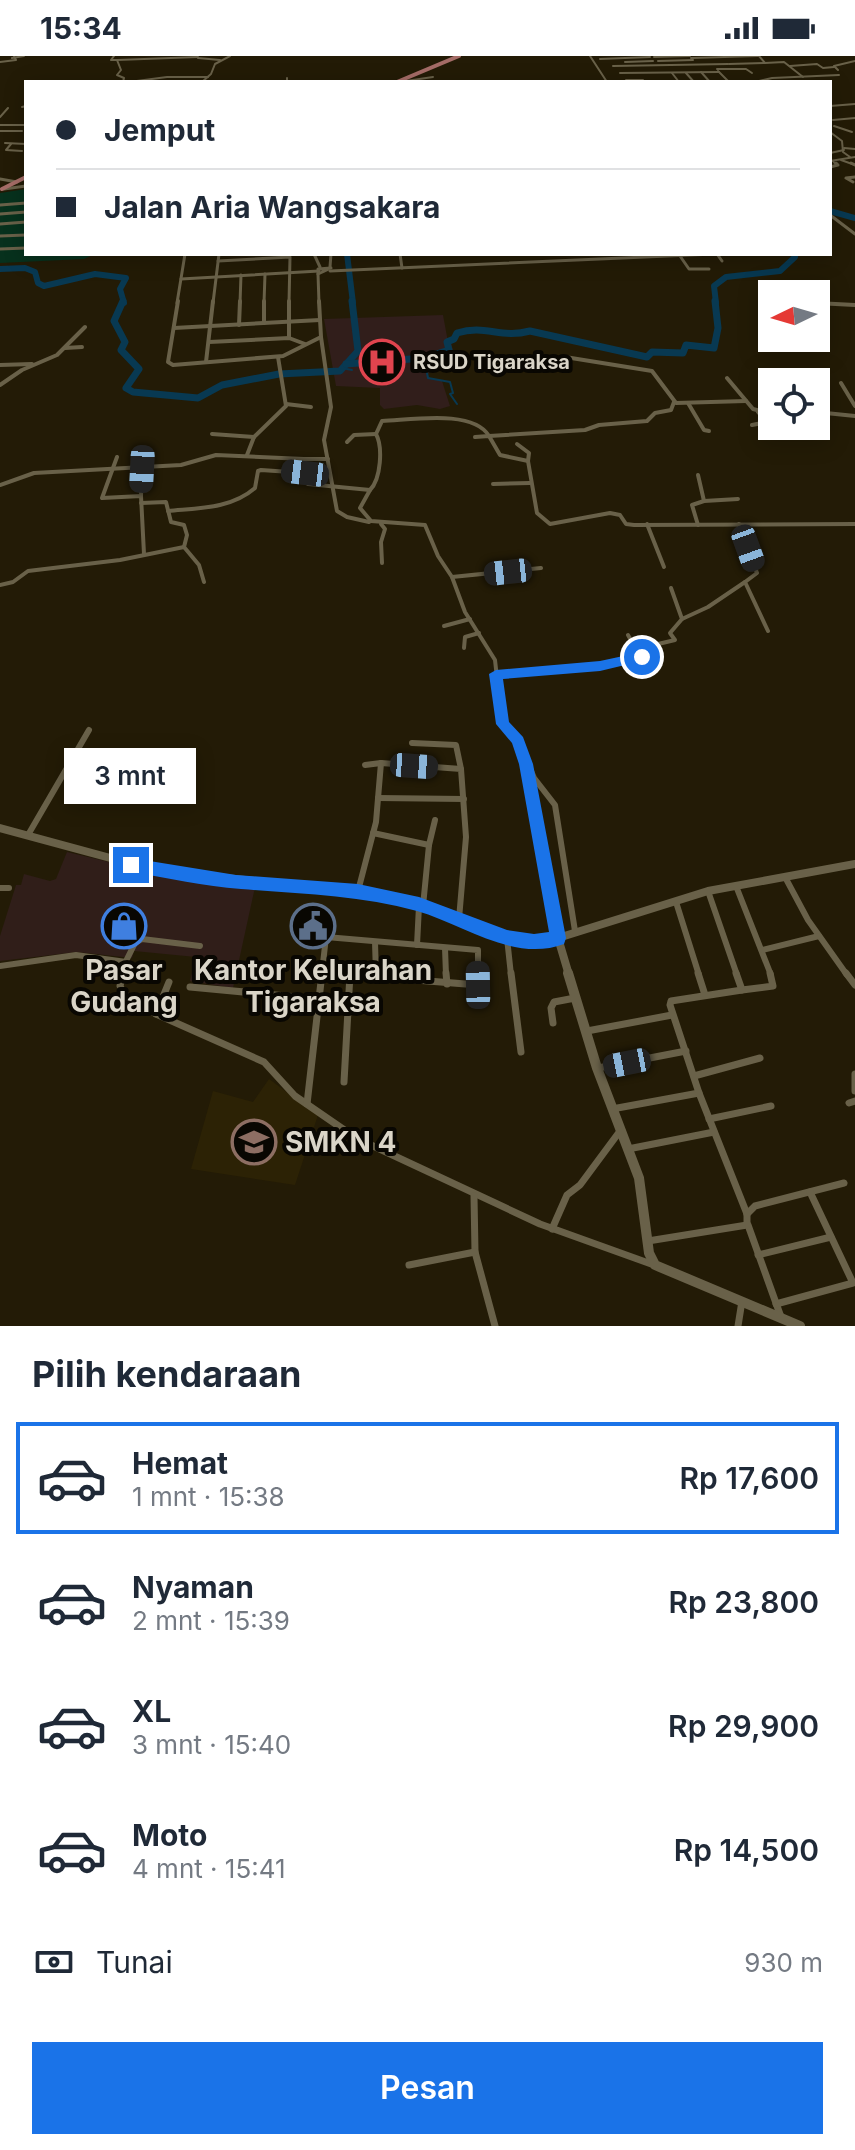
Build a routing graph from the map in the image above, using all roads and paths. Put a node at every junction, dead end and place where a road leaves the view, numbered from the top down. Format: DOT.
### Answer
graph roads {
  1 [pos="24,56"];
  2 [pos="114,56"];
  3 [pos="230,56"];
  4 [pos="459,56"];
  5 [pos="590,56"];
  6 [pos="15,57"];
  7 [pos="197,57"];
  8 [pos="7,59"];
  9 [pos="600,59"];
  10 [pos="654,59"];
  11 [pos="726,59"];
  12 [pos="761,59"];
  13 [pos="117,60"];
  14 [pos="221,60"];
  15 [pos="620,60"];
  16 [pos="691,60"];
  17 [pos="855,61"];
  18 [pos="0,62"];
  19 [pos="604,62"];
  20 [pos="749,64"];
  21 [pos="758,64"];
  22 [pos="843,64"];
  23 [pos="637,65"];
  24 [pos="613,66"];
  25 [pos="790,66"];
  26 [pos="649,67"];
  27 [pos="851,68"];
  28 [pos="716,69"];
  29 [pos="732,69"];
  30 [pos="747,69"];
  31 [pos="671,72"];
  32 [pos="685,72"];
  33 [pos="701,72"];
  34 [pos="638,73"];
  35 [pos="752,73"];
  36 [pos="204,74"];
  37 [pos="839,75"];
  38 [pos="210,76"];
  39 [pos="739,76"];
  40 [pos="433,77"];
  41 [pos="804,77"];
  42 [pos="772,78"];
  43 [pos="124,80"];
  44 [pos="142,80"];
  45 [pos="205,80"];
  46 [pos="402,80"];
  47 [pos="411,80"];
  48 [pos="606,80"];
  49 [pos="626,80"];
  50 [pos="643,80"];
  51 [pos="677,80"];
  52 [pos="692,80"];
  53 [pos="708,80"];
  54 [pos="727,80"];
  55 [pos="761,80"];
  56 [pos="832,106"];
  57 [pos="855,106"];
  58 [pos="8,108"];
  59 [pos="0,117"];
  60 [pos="855,118"];
  61 [pos="832,119"];
  62 [pos="24,125"];
  63 [pos="0,127"];
  64 [pos="24,128"];
  65 [pos="832,128"];
  66 [pos="832,129"];
  67 [pos="22,131"];
  68 [pos="852,132"];
  69 [pos="18,136"];
  70 [pos="5,143"];
  71 [pos="11,144"];
  72 [pos="24,144"];
  73 [pos="844,149"];
  74 [pos="855,149"];
  75 [pos="24,152"];
  76 [pos="832,152"];
  77 [pos="853,157"];
  78 [pos="840,160"];
  79 [pos="832,161"];
  80 [pos="855,165"];
  81 [pos="855,177"];
  82 [pos="24,178"];
  83 [pos="0,179"];
  84 [pos="17,182"];
  85 [pos="853,182"];
  86 [pos="24,188"];
  87 [pos="2,190"];
  88 [pos="24,203"];
  89 [pos="0,205"];
  90 [pos="9,205"];
  91 [pos="24,213"];
  92 [pos="0,214"];
  93 [pos="832,217"];
  94 [pos="24,222"];
  95 [pos="20,223"];
  96 [pos="0,224"];
  97 [pos="855,234"];
  98 [pos="24,235"];
  99 [pos="0,236"];
  100 [pos="24,248"];
  101 [pos="0,249"];
  102 [pos="185,256"];
  103 [pos="219,256"];
  104 [pos="315,256"];
  105 [pos="331,256"];
  106 [pos="400,256"];
  107 [pos="598,256"];
  108 [pos="680,256"];
  109 [pos="717,256"];
  110 [pos="290,257"];
  111 [pos="218,261"];
  112 [pos="722,261"];
  113 [pos="402,268"];
  114 [pos="330,269"];
  115 [pos="709,269"];
  116 [pos="319,270"];
  117 [pos="290,272"];
  118 [pos="265,274"];
  119 [pos="217,275"];
  120 [pos="241,275"];
  121 [pos="182,278"];
  122 [pos="830,304"];
  123 [pos="855,305"];
  124 [pos="320,320"];
  125 [pos="291,322"];
  126 [pos="264,323"];
  127 [pos="239,325"];
  128 [pos="211,326"];
  129 [pos="85,327"];
  130 [pos="174,328"];
  131 [pos="321,337"];
  132 [pos="289,338"];
  133 [pos="209,342"];
  134 [pos="305,344"];
  135 [pos="82,347"];
  136 [pos="65,348"];
  137 [pos="278,357"];
  138 [pos="565,357"];
  139 [pos="206,362"];
  140 [pos="37,363"];
  141 [pos="0,365"];
  142 [pos="727,378"];
  143 [pos="841,383"];
  144 [pos="0,385"];
  145 [pos="746,401"];
  146 [pos="674,402"];
  147 [pos="688,403"];
  148 [pos="286,404"];
  149 [pos="855,406"];
  150 [pos="311,407"];
  151 [pos="757,412"];
  152 [pos="830,413"];
  153 [pos="855,416"];
  154 [pos="752,425"];
  155 [pos="709,431"];
  156 [pos="212,434"];
  157 [pos="376,434"];
  158 [pos="489,436"];
  159 [pos="254,437"];
  160 [pos="475,437"];
  161 [pos="347,442"];
  162 [pos="517,444"];
  163 [pos="247,455"];
  164 [pos="117,457"];
  165 [pos="304,459"];
  166 [pos="328,459"];
  167 [pos="528,461"];
  168 [pos="142,469"];
  169 [pos="111,471"];
  170 [pos="305,473"];
  171 [pos="698,475"];
  172 [pos="530,483"];
  173 [pos="493,484"];
  174 [pos="0,485"];
  175 [pos="331,485"];
  176 [pos="370,490"];
  177 [pos="141,496"];
  178 [pos="738,499"];
  179 [pos="704,501"];
  180 [pos="141,503"];
  181 [pos="168,511"];
  182 [pos="377,524"];
  183 [pos="647,524"];
  184 [pos="739,524"];
  185 [pos="855,524"];
  186 [pos="698,525"];
  187 [pos="184,547"];
  188 [pos="144,554"];
  189 [pos="382,563"];
  190 [pos="664,567"];
  191 [pos="541,568"];
  192 [pos="452,577"];
  193 [pos="204,582"];
  194 [pos="745,582"];
  195 [pos="0,585"];
  196 [pos="671,588"];
  197 [pos="470,619"];
  198 [pos="682,619"];
  199 [pos="444,626"];
  200 [pos="768,631"];
  201 [pos="479,633"];
  202 [pos="628,635"];
  203 [pos="464,648"];
  204 [pos="637,649"];
  205 [pos="496,674"];
  206 [pos="89,730"];
  207 [pos="412,743"];
  208 [pos="381,763"];
  209 [pos="526,764"];
  210 [pos="365,765"];
  211 [pos="461,769"];
  212 [pos="378,798"];
  213 [pos="464,799"];
  214 [pos="435,820"];
  215 [pos="0,828"];
  216 [pos="373,833"];
  217 [pos="28,835"];
  218 [pos="429,845"];
  219 [pos="855,864"];
  220 [pos="785,876"];
  221 [pos="736,885"];
  222 [pos="0,888"];
  223 [pos="9,888"];
  224 [pos="358,891"];
  225 [pos="708,891"];
  226 [pos="676,901"];
  227 [pos="421,905"];
  228 [pos="459,920"];
  229 [pos="575,931"];
  230 [pos="819,936"];
  231 [pos="507,938"];
  232 [pos="558,938"];
  233 [pos="375,942"];
  234 [pos="417,945"];
  235 [pos="200,946"];
  236 [pos="445,948"];
  237 [pos="762,950"];
  238 [pos="126,962"];
  239 [pos="0,966"];
  240 [pos="321,972"];
  241 [pos="350,974"];
  242 [pos="376,976"];
  243 [pos="169,982"];
  244 [pos="447,984"];
  245 [pos="855,985"];
  246 [pos="190,987"];
  247 [pos="742,990"];
  248 [pos="705,995"];
  249 [pos="576,998"];
  250 [pos="319,999"];
  251 [pos="156,1014"];
  252 [pos="672,1015"];
  253 [pos="553,1023"];
  254 [pos="587,1031"];
  255 [pos="686,1051"];
  256 [pos="521,1052"];
  257 [pos="760,1058"];
  258 [pos="597,1068"];
  259 [pos="855,1074"];
  260 [pos="694,1076"];
  261 [pos="344,1082"];
  262 [pos="855,1091"];
  263 [pos="699,1093"];
  264 [pos="307,1105"];
  265 [pos="771,1106"];
  266 [pos="611,1109"];
  267 [pos="709,1119"];
  268 [pos="620,1131"];
  269 [pos="714,1132"];
  270 [pos="627,1149"];
  271 [pos="844,1183"];
  272 [pos="810,1192"];
  273 [pos="474,1196"];
  274 [pos="747,1214"];
  275 [pos="747,1225"];
  276 [pos="552,1229"];
  277 [pos="831,1237"];
  278 [pos="647,1242"];
  279 [pos="475,1252"];
  280 [pos="758,1255"];
  281 [pos="409,1265"];
  282 [pos="655,1265"];
  283 [pos="742,1300"];
  284 [pos="776,1304"];
  285 [pos="781,1318"];
  286 [pos="495,1326"];
  287 [pos="738,1326"];
  288 [pos="800,1326"];
  1 -- 6 [label="street"];
  2 -- 13 [label="street"];
  3 -- 14 [label="street"];
  4 -- 46 [label="main road"];
  5 -- 48 [label="street"];
  6 -- 8 [label="street"];
  6 -- 18 [label="street"];
  7 -- 13 [label="street"];
  7 -- 14 [label="street"];
  9 -- 15 [label="street"];
  10 -- 15 [label="street"];
  10 -- 16 [label="street"];
  10 -- 16 [label="street"];
  10 -- 23 [label="street"];
  11 -- 12 [label="street"];
  11 -- 16 [label="street"];
  11 -- 16 [label="street"];
  11 -- 20 [label="street"];
  12 -- 21 [label="street"];
  12 -- 25 [label="street"];
  13 -- 43 [label="street"];
  14 -- 38 [label="street"];
  15 -- 19 [label="street"];
  15 -- 23 [label="street"];
  15 -- 24 [label="street"];
  16 -- 33 [label="street"];
  17 -- 22 [label="street"];
  20 -- 21 [label="street"];
  20 -- 30 [label="street"];
  21 -- 42 [label="street"];
  22 -- 25 [label="street"];
  22 -- 27 [label="street"];
  23 -- 26 [label="street"];
  25 -- 41 [label="street"];
  28 -- 29 [label="street"];
  28 -- 33 [label="street"];
  28 -- 54 [label="street"];
  29 -- 30 [label="street"];
  29 -- 39 [label="street"];
  30 -- 35 [label="street"];
  31 -- 32 [label="street"];
  31 -- 34 [label="street"];
  31 -- 51 [label="street"];
  32 -- 33 [label="street"];
  32 -- 52 [label="street"];
  33 -- 53 [label="street"];
  34 -- 49 [label="street"];
  34 -- 50 [label="street"];
  36 -- 38 [label="street"];
  37 -- 41 [label="street"];
  38 -- 44 [label="street"];
  38 -- 45 [label="street"];
  40 -- 47 [label="street"];
  41 -- 42 [label="street"];
  42 -- 55 [label="street"];
  56 -- 57 [label="street"];
  58 -- 59 [label="street"];
  60 -- 61 [label="street"];
  62 -- 63 [label="street"];
  63 -- 67 [label="street"];
  64 -- 67 [label="street"];
  65 -- 68 [label="street"];
  66 -- 73 [label="street"];
  67 -- 69 [label="street"];
  70 -- 71 [label="street"];
  71 -- 72 [label="street"];
  71 -- 75 [label="street"];
  73 -- 74 [label="street"];
  73 -- 76 [label="street"];
  73 -- 77 [label="street"];
  77 -- 78 [label="street"];
  78 -- 79 [label="street"];
  78 -- 80 [label="street"];
  81 -- 85 [label="street"];
  82 -- 84 [label="main road"];
  83 -- 84 [label="street"];
  84 -- 87 [label="main road"];
  86 -- 87 [label="street"];
  88 -- 90 [label="street"];
  89 -- 90 [label="street"];
  90 -- 92 [label="street"];
  91 -- 92 [label="street"];
  93 -- 97 [label="street"];
  94 -- 95 [label="street"];
  95 -- 96 [label="street"];
  95 -- 99 [label="street"];
  98 -- 99 [label="street"];
  100 -- 101 [label="street"];
  102 -- 121 [label="street"];
  103 -- 111 [label="street"];
  104 -- 116 [label="street"];
  105 -- 114 [label="street"];
  106 -- 113 [label="street"];
  107 -- 113 [label="street"];
  108 -- 115 [label="street"];
  109 -- 112 [label="street"];
  110 -- 111 [label="street"];
  110 -- 117 [label="street"];
  111 -- 119 [label="street"];
  113 -- 114 [label="street"];
  114 -- 116 [label="street"];
  116 -- 117 [label="street"];
  116 -- 124 [label="street"];
  117 -- 118 [label="street"];
  117 -- 119 [label="street"];
  117 -- 125 [label="street"];
  118 -- 120 [label="street"];
  118 -- 126 [label="street"];
  119 -- 120 [label="street"];
  119 -- 121 [label="street"];
  119 -- 128 [label="street"];
  120 -- 127 [label="street"];
  121 -- 130 [label="street"];
  122 -- 123 [label="street"];
  124 -- 125 [label="street"];
  124 -- 131 [label="street"];
  125 -- 126 [label="street"];
  125 -- 132 [label="street"];
  126 -- 127 [label="street"];
  127 -- 128 [label="street"];
  128 -- 130 [label="street"];
  128 -- 133 [label="street"];
  129 -- 136 [label="street"];
  130 -- 139 [label="street"];
  131 -- 134 [label="street"];
  131 -- 166 [label="street"];
  132 -- 133 [label="street"];
  132 -- 134 [label="street"];
  133 -- 139 [label="street"];
  134 -- 137 [label="street"];
  135 -- 136 [label="street"];
  136 -- 140 [label="street"];
  137 -- 139 [label="street"];
  137 -- 148 [label="street"];
  138 -- 146 [label="street"];
  140 -- 141 [label="street"];
  140 -- 144 [label="street"];
  142 -- 145 [label="street"];
  143 -- 149 [label="street"];
  145 -- 147 [label="street"];
  145 -- 151 [label="street"];
  146 -- 147 [label="street"];
  146 -- 158 [label="street"];
  147 -- 155 [label="street"];
  148 -- 150 [label="street"];
  148 -- 159 [label="street"];
  151 -- 154 [label="street"];
  152 -- 153 [label="street"];
  156 -- 159 [label="street"];
  157 -- 158 [label="street"];
  157 -- 161 [label="street"];
  157 -- 176 [label="street"];
  158 -- 160 [label="street"];
  158 -- 167 [label="street"];
  159 -- 163 [label="street"];
  162 -- 167 [label="street"];
  163 -- 165 [label="street"];
  163 -- 168 [label="street"];
  164 -- 169 [label="street"];
  165 -- 166 [label="street"];
  165 -- 170 [label="street"];
  166 -- 175 [label="street"];
  167 -- 172 [label="street"];
  168 -- 169 [label="street"];
  168 -- 177 [label="street"];
  169 -- 174 [label="street"];
  169 -- 177 [label="street"];
  170 -- 175 [label="street"];
  170 -- 181 [label="street"];
  171 -- 179 [label="street"];
  172 -- 173 [label="street"];
  172 -- 183 [label="street"];
  175 -- 176 [label="street"];
  175 -- 182 [label="street"];
  176 -- 182 [label="street"];
  177 -- 180 [label="street"];
  178 -- 179 [label="street"];
  179 -- 186 [label="street"];
  180 -- 181 [label="street"];
  180 -- 188 [label="street"];
  181 -- 187 [label="street"];
  182 -- 189 [label="street"];
  182 -- 192 [label="street"];
  183 -- 186 [label="street"];
  183 -- 190 [label="street"];
  184 -- 185 [label="street"];
  184 -- 186 [label="street"];
  184 -- 194 [label="street"];
  187 -- 188 [label="street"];
  187 -- 193 [label="street"];
  188 -- 195 [label="street"];
  191 -- 192 [label="street"];
  192 -- 197 [label="street"];
  194 -- 198 [label="street"];
  194 -- 200 [label="street"];
  196 -- 198 [label="street"];
  197 -- 199 [label="street"];
  197 -- 201 [label="street"];
  198 -- 204 [label="street"];
  201 -- 203 [label="street"];
  201 -- 205 [label="street"];
  202 -- 204 [label="street"];
  204 -- 205 [label="street"];
  205 -- 209 [label="street"];
  206 -- 217 [label="street"];
  207 -- 211 [label="street"];
  208 -- 210 [label="street"];
  208 -- 211 [label="street"];
  208 -- 212 [label="street"];
  209 -- 229 [label="street"];
  209 -- 232 [label="street"];
  211 -- 213 [label="street"];
  212 -- 213 [label="street"];
  212 -- 216 [label="street"];
  213 -- 228 [label="street"];
  214 -- 218 [label="street"];
  215 -- 217 [label="street"];
  216 -- 218 [label="street"];
  216 -- 224 [label="street"];
  217 -- 224 [label="street"];
  218 -- 227 [label="street"];
  219 -- 220 [label="street"];
  220 -- 221 [label="street"];
  220 -- 230 [label="street"];
  221 -- 225 [label="street"];
  221 -- 237 [label="street"];
  222 -- 223 [label="street"];
  224 -- 227 [label="street"];
  225 -- 226 [label="street"];
  225 -- 247 [label="street"];
  226 -- 229 [label="street"];
  226 -- 248 [label="street"];
  227 -- 228 [label="street"];
  227 -- 234 [label="street"];
  228 -- 231 [label="street"];
  229 -- 232 [label="street"];
  230 -- 237 [label="street"];
  230 -- 245 [label="street"];
  231 -- 232 [label="street"];
  231 -- 256 [label="street"];
  232 -- 249 [label="street"];
  233 -- 234 [label="street"];
  233 -- 240 [label="street"];
  233 -- 242 [label="street"];
  234 -- 236 [label="street"];
  235 -- 238 [label="street"];
  236 -- 244 [label="street"];
  236 -- 244 [label="street"];
  237 -- 247 [label="street"];
  238 -- 239 [label="street"];
  238 -- 251 [label="street"];
  240 -- 241 [label="street"];
  240 -- 250 [label="street"];
  241 -- 242 [label="street"];
  241 -- 261 [label="street"];
  242 -- 244 [label="street"];
  243 -- 251 [label="street"];
  246 -- 250 [label="street"];
  247 -- 248 [label="street"];
  248 -- 252 [label="street"];
  249 -- 253 [label="street"];
  249 -- 254 [label="street"];
  250 -- 264 [label="street"];
  251 -- 264 [label="street"];
  252 -- 254 [label="street"];
  252 -- 255 [label="street"];
  254 -- 258 [label="street"];
  255 -- 258 [label="street"];
  255 -- 260 [label="street"];
  257 -- 260 [label="street"];
  258 -- 266 [label="street"];
  259 -- 262 [label="street"];
  260 -- 263 [label="street"];
  263 -- 266 [label="street"];
  263 -- 267 [label="street"];
  264 -- 273 [label="street"];
  265 -- 267 [label="street"];
  266 -- 268 [label="street"];
  267 -- 269 [label="street"];
  268 -- 270 [label="street"];
  268 -- 276 [label="street"];
  269 -- 270 [label="street"];
  269 -- 274 [label="street"];
  270 -- 278 [label="street"];
  271 -- 272 [label="street"];
  272 -- 274 [label="street"];
  272 -- 277 [label="street"];
  273 -- 276 [label="street"];
  273 -- 279 [label="street"];
  274 -- 275 [label="street"];
  275 -- 278 [label="street"];
  275 -- 280 [label="street"];
  276 -- 282 [label="street"];
  277 -- 280 [label="street"];
  277 -- 284 [label="street"];
  278 -- 282 [label="street"];
  279 -- 281 [label="street"];
  279 -- 286 [label="street"];
  280 -- 284 [label="street"];
  282 -- 283 [label="street"];
  283 -- 285 [label="street"];
  283 -- 287 [label="street"];
  284 -- 285 [label="street"];
  285 -- 288 [label="street"];
}
